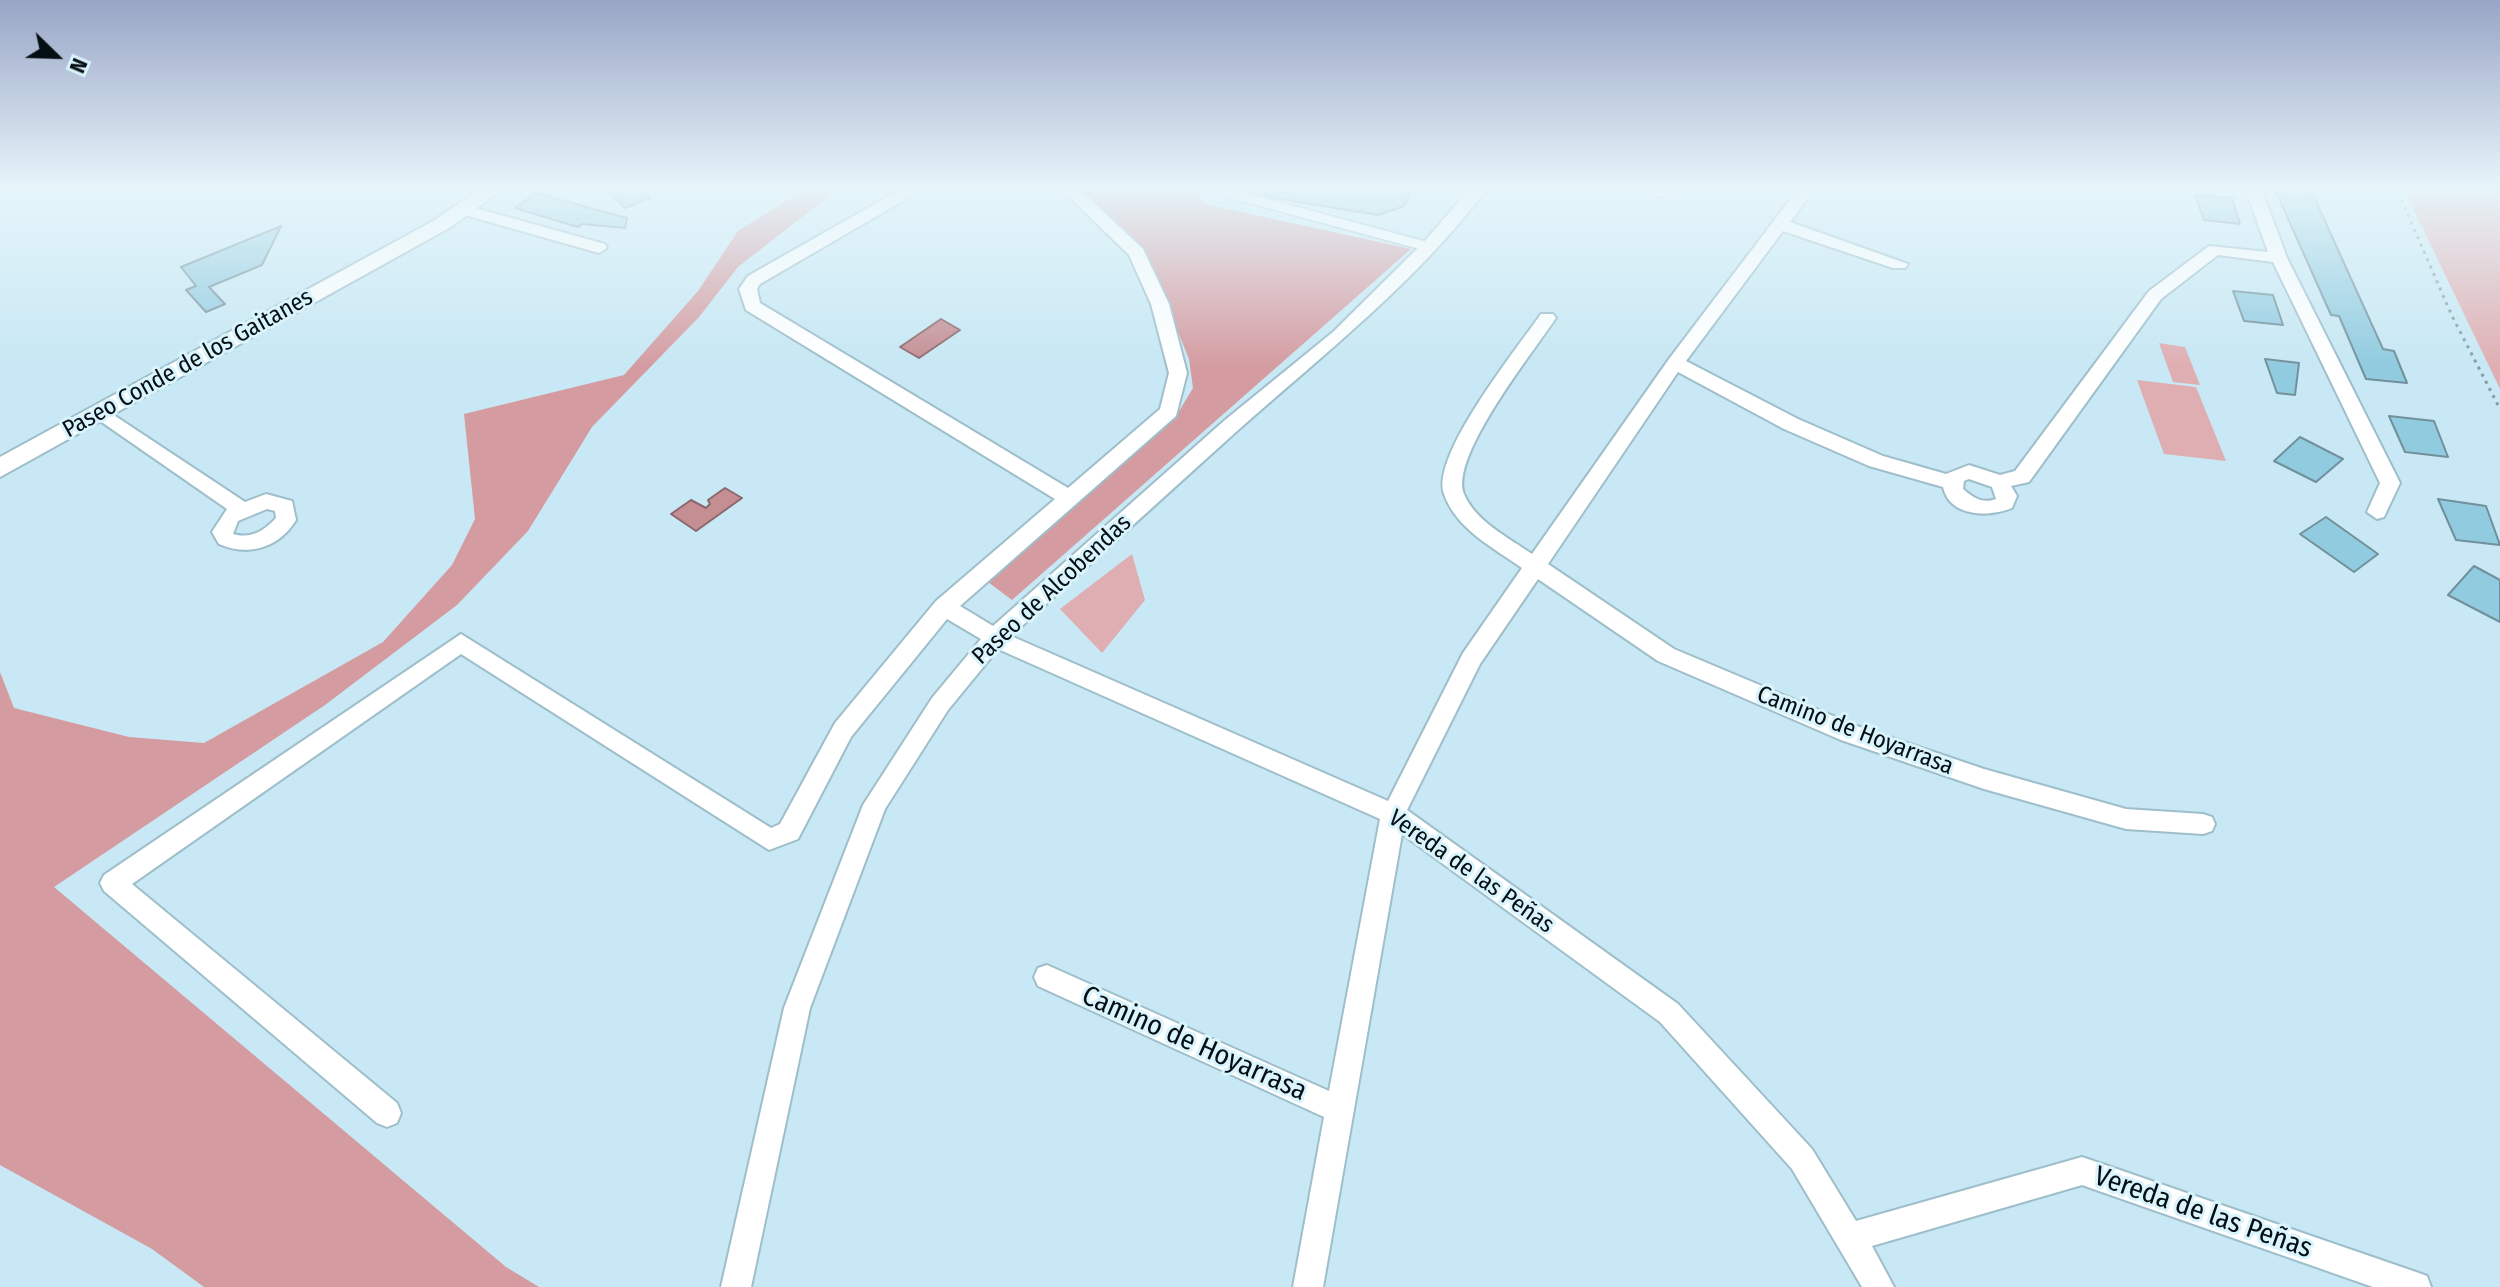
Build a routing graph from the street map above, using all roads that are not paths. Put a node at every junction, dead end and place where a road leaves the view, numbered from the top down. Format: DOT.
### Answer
graph roads {
  1 [pos="401,245"];
  2 [pos="589,245"];
  3 [pos="815,245"];
  4 [pos="1129,245"];
  5 [pos="1421,245"];
  6 [pos="1763,245"];
  7 [pos="1842,245"];
  8 [pos="2274,245"];
  9 [pos="1429,247"];
  10 [pos="599,248"];
  11 [pos="2279,258"];
  12 [pos="1899,264"];
  13 [pos="1547,318"];
  14 [pos="1675,363"];
  15 [pos="100,412"];
  16 [pos="0,468"];
  17 [pos="1999,482"];
  18 [pos="1952,483"];
  19 [pos="1067,497"];
  20 [pos="241,509"];
  21 [pos="2377,512"];
  22 [pos="1534,566"];
  23 [pos="944,607"];
  24 [pos="995,637"];
  25 [pos="1393,814"];
  26 [pos="2203,824"];
  27 [pos="1047,977"];
  28 [pos="1340,1110"];
  29 [pos="387,1113"];
  30 [pos="1849,1238"];
  31 [pos="736,1287"];
  32 [pos="1308,1287"];
  33 [pos="1879,1287"];
  34 [pos="2416,1287"];
  1 -- 15 [label="street, Paseo Conde de los Gaitanes"];
  2 -- 10 [label="street"];
  3 -- 19 [label="street"];
  4 -- 19 [label="street"];
  5 -- 9 [label="lane"];
  6 -- 14 [label="street, Camino de Hoyarrasa"];
  7 -- 12 [label="street"];
  8 -- 11 [label="street"];
  9 -- 24 [label="street, Paseo de Alcobendas"];
  11 -- 17 [label="street"];
  11 -- 21 [label="street"];
  13 -- 22 [label="street, Camino de Hoyarrasa"];
  14 -- 18 [label="street"];
  14 -- 22 [label="street, Camino de Hoyarrasa"];
  15 -- 16 [label="street, Paseo Conde de los Gaitanes"];
  15 -- 20 [label="street"];
  17 -- 18 [label="street"];
  17 -- 18 [label="street"];
  19 -- 23 [label="street"];
  22 -- 25 [label="street, Camino de Hoyarrasa"];
  22 -- 26 [label="street, Camino de Hoyarrasa"];
  23 -- 24 [label="street, Vereda de las Peñas"];
  23 -- 29 [label="street"];
  24 -- 25 [label="street, Vereda de las Peñas"];
  24 -- 31 [label="street, Paseo de Alcobendas"];
  25 -- 28 [label="street, Camino de Hoyarrasa"];
  25 -- 30 [label="street, Vereda de las Peñas"];
  27 -- 28 [label="street, Camino de Hoyarrasa"];
  28 -- 32 [label="street, Camino de Hoyarrasa"];
  30 -- 33 [label="street, Vereda de las Peñas"];
  30 -- 34 [label="street, Vereda de las Peñas"];
}
